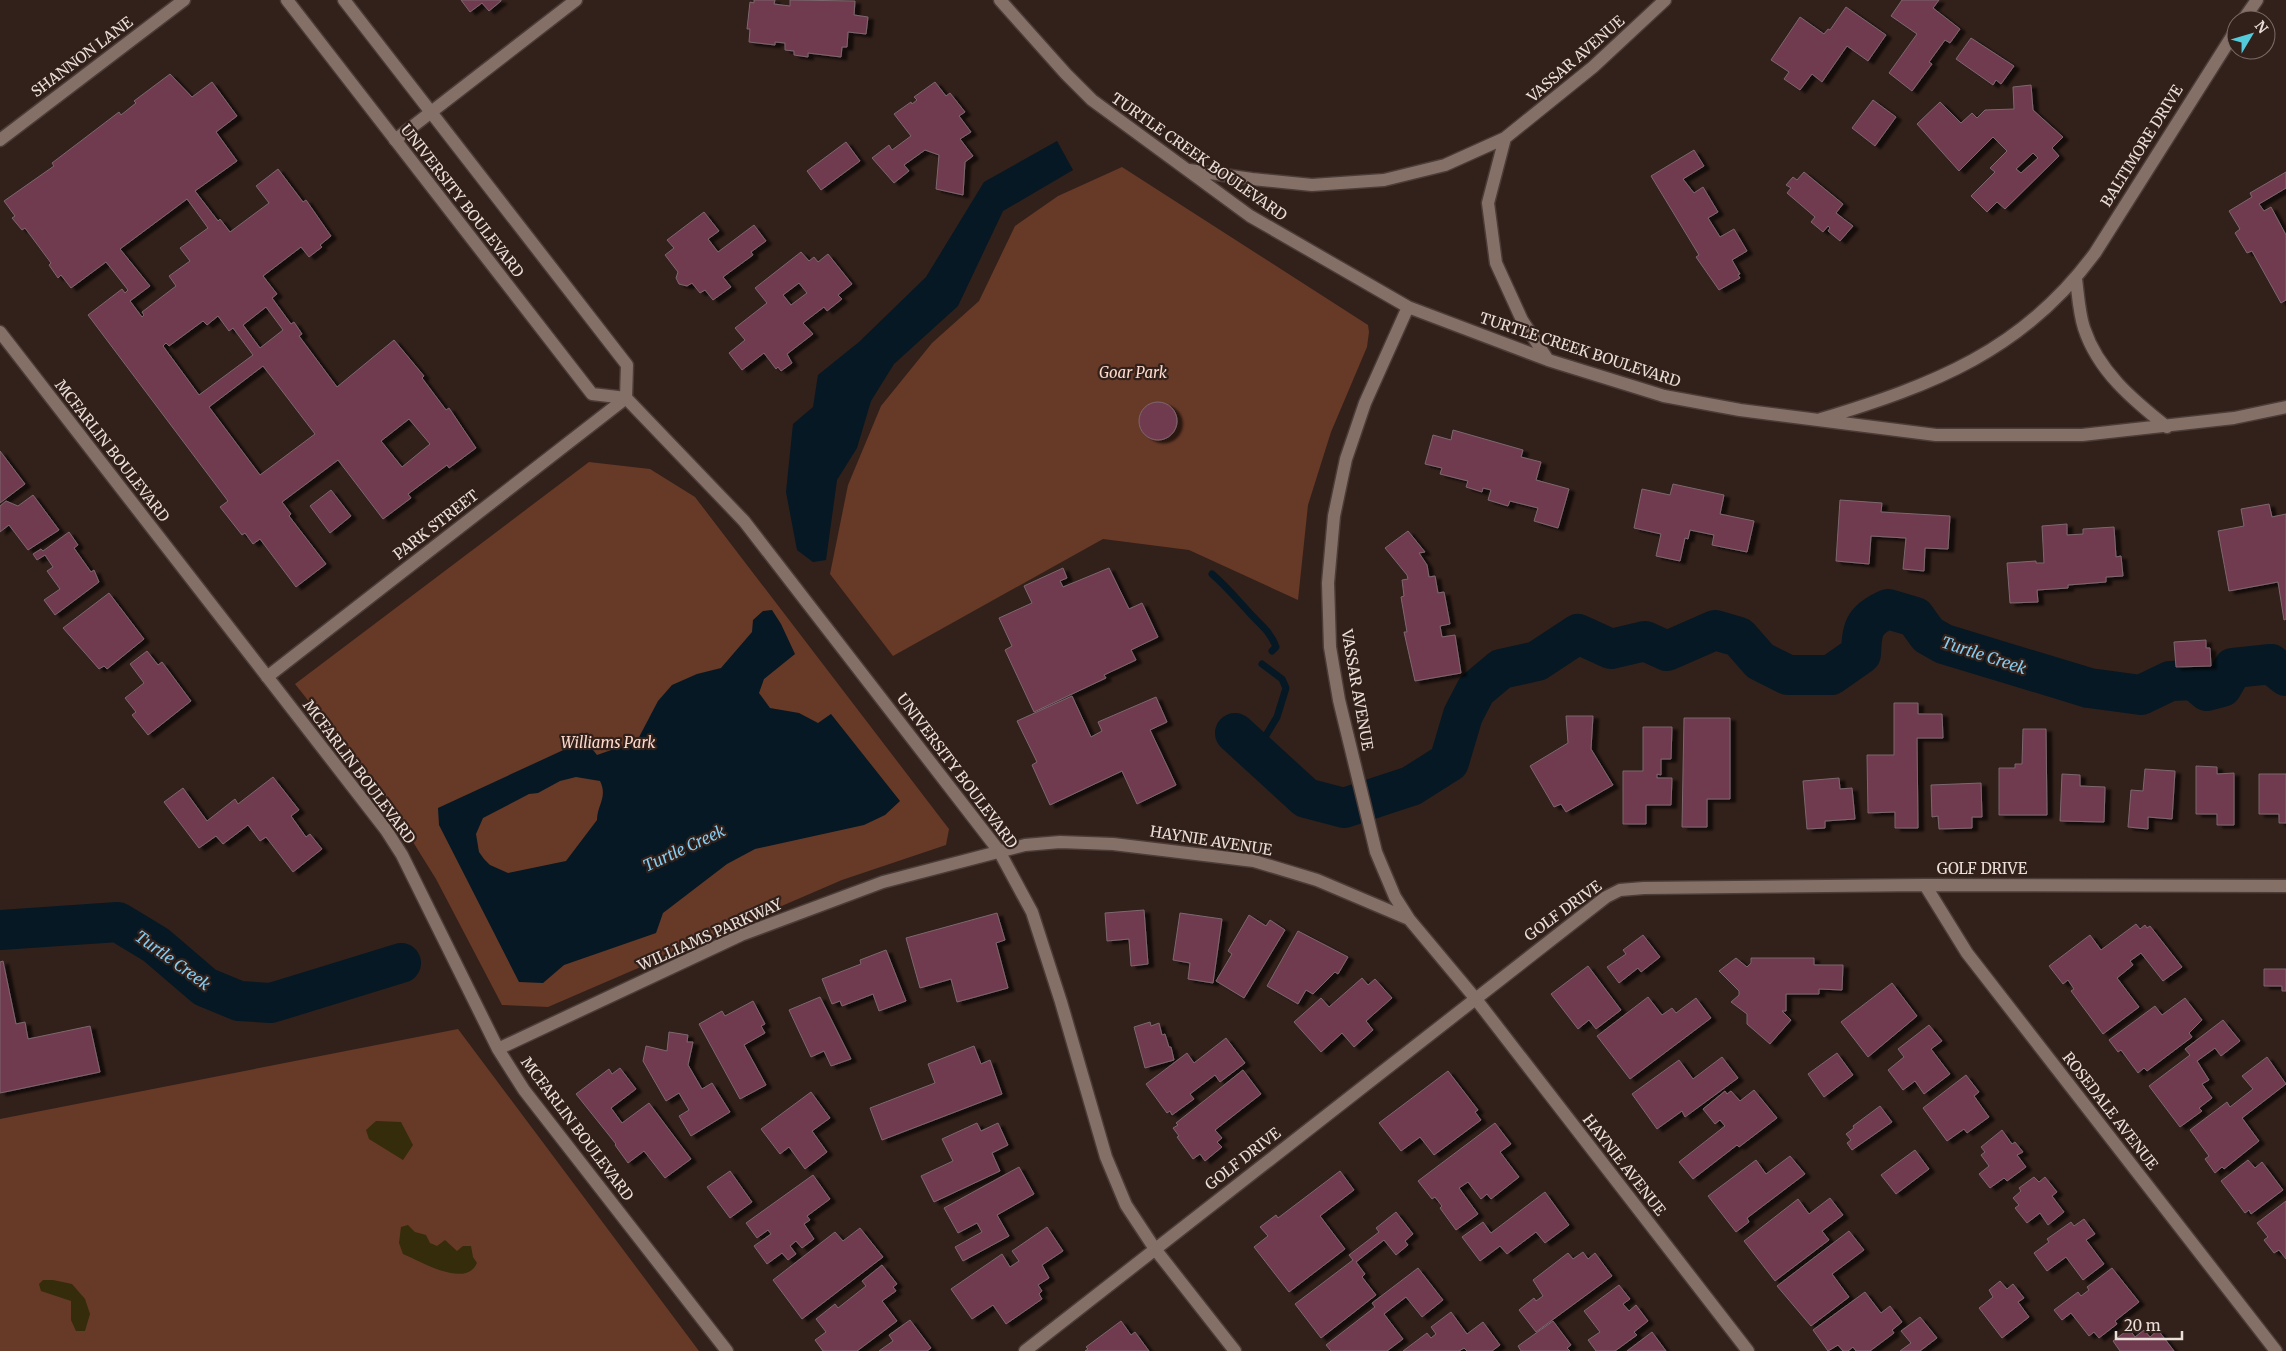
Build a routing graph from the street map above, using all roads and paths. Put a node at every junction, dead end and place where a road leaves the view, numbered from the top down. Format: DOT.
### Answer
graph roads {
  1 [pos="184,0"];
  2 [pos="286,0"];
  3 [pos="344,0"];
  4 [pos="576,0"];
  5 [pos="1000,0"];
  6 [pos="1664,0"];
  7 [pos="2226,46"];
  8 [pos="431,112"];
  9 [pos="1505,138"];
  10 [pos="0,140"];
  11 [pos="395,140"];
  12 [pos="1187,169"];
  13 [pos="2076,279"];
  14 [pos="1408,308"];
  15 [pos="0,332"];
  16 [pos="1548,360"];
  17 [pos="626,398"];
  18 [pos="2286,407"];
  19 [pos="1816,421"];
  20 [pos="2167,427"];
  21 [pos="267,677"];
  22 [pos="999,851"];
  23 [pos="1925,885"];
  24 [pos="2286,886"];
  25 [pos="1408,919"];
  26 [pos="1475,998"];
  27 [pos="498,1049"];
  28 [pos="1155,1249"];
  29 [pos="727,1351"];
  30 [pos="1025,1351"];
  31 [pos="1235,1351"];
  32 [pos="1748,1351"];
  33 [pos="2276,1351"];
  1 -- 10 [label="street, SHANNON LANE"];
  2 -- 11 [label="street, UNIVERSITY BOULEVARD"];
  3 -- 8 [label="street, UNIVERSITY BOULEVARD"];
  4 -- 8 [label="street"];
  5 -- 12 [label="street, TURTLE CREEK BOULEVARD"];
  6 -- 9 [label="street, VASSAR AVENUE"];
  7 -- 13 [label="street, BALTIMORE DRIVE"];
  8 -- 11 [label="street"];
  8 -- 17 [label="street, UNIVERSITY BOULEVARD"];
  9 -- 12 [label="street, VASSAR AVENUE"];
  9 -- 16 [label="street"];
  11 -- 17 [label="street, UNIVERSITY BOULEVARD"];
  12 -- 14 [label="street, TURTLE CREEK BOULEVARD"];
  13 -- 19 [label="street, BALTIMORE DRIVE"];
  13 -- 20 [label="street"];
  14 -- 16 [label="street, TURTLE CREEK BOULEVARD"];
  14 -- 25 [label="street, VASSAR AVENUE"];
  15 -- 21 [label="street, MCFARLIN BOULEVARD"];
  16 -- 19 [label="street, TURTLE CREEK BOULEVARD"];
  17 -- 21 [label="street, PARK STREET"];
  17 -- 22 [label="street, UNIVERSITY BOULEVARD"];
  18 -- 20 [label="street, TURTLE CREEK BOULEVARD"];
  19 -- 20 [label="street, TURTLE CREEK BOULEVARD"];
  21 -- 27 [label="street, MCFARLIN BOULEVARD"];
  22 -- 25 [label="street, HAYNIE AVENUE"];
  22 -- 27 [label="street, WILLIAMS PARKWAY"];
  22 -- 28 [label="street, UNIVERSITY BOULEVARD"];
  23 -- 24 [label="street, GOLF DRIVE"];
  23 -- 26 [label="street, GOLF DRIVE"];
  23 -- 33 [label="street, ROSEDALE AVENUE"];
  25 -- 26 [label="street, VASSAR AVENUE"];
  26 -- 28 [label="street, GOLF DRIVE"];
  26 -- 32 [label="street, HAYNIE AVENUE"];
  27 -- 29 [label="street, MCFARLIN BOULEVARD"];
  28 -- 30 [label="street, GOLF DRIVE"];
  28 -- 31 [label="street, UNIVERSITY BOULEVARD"];
}
